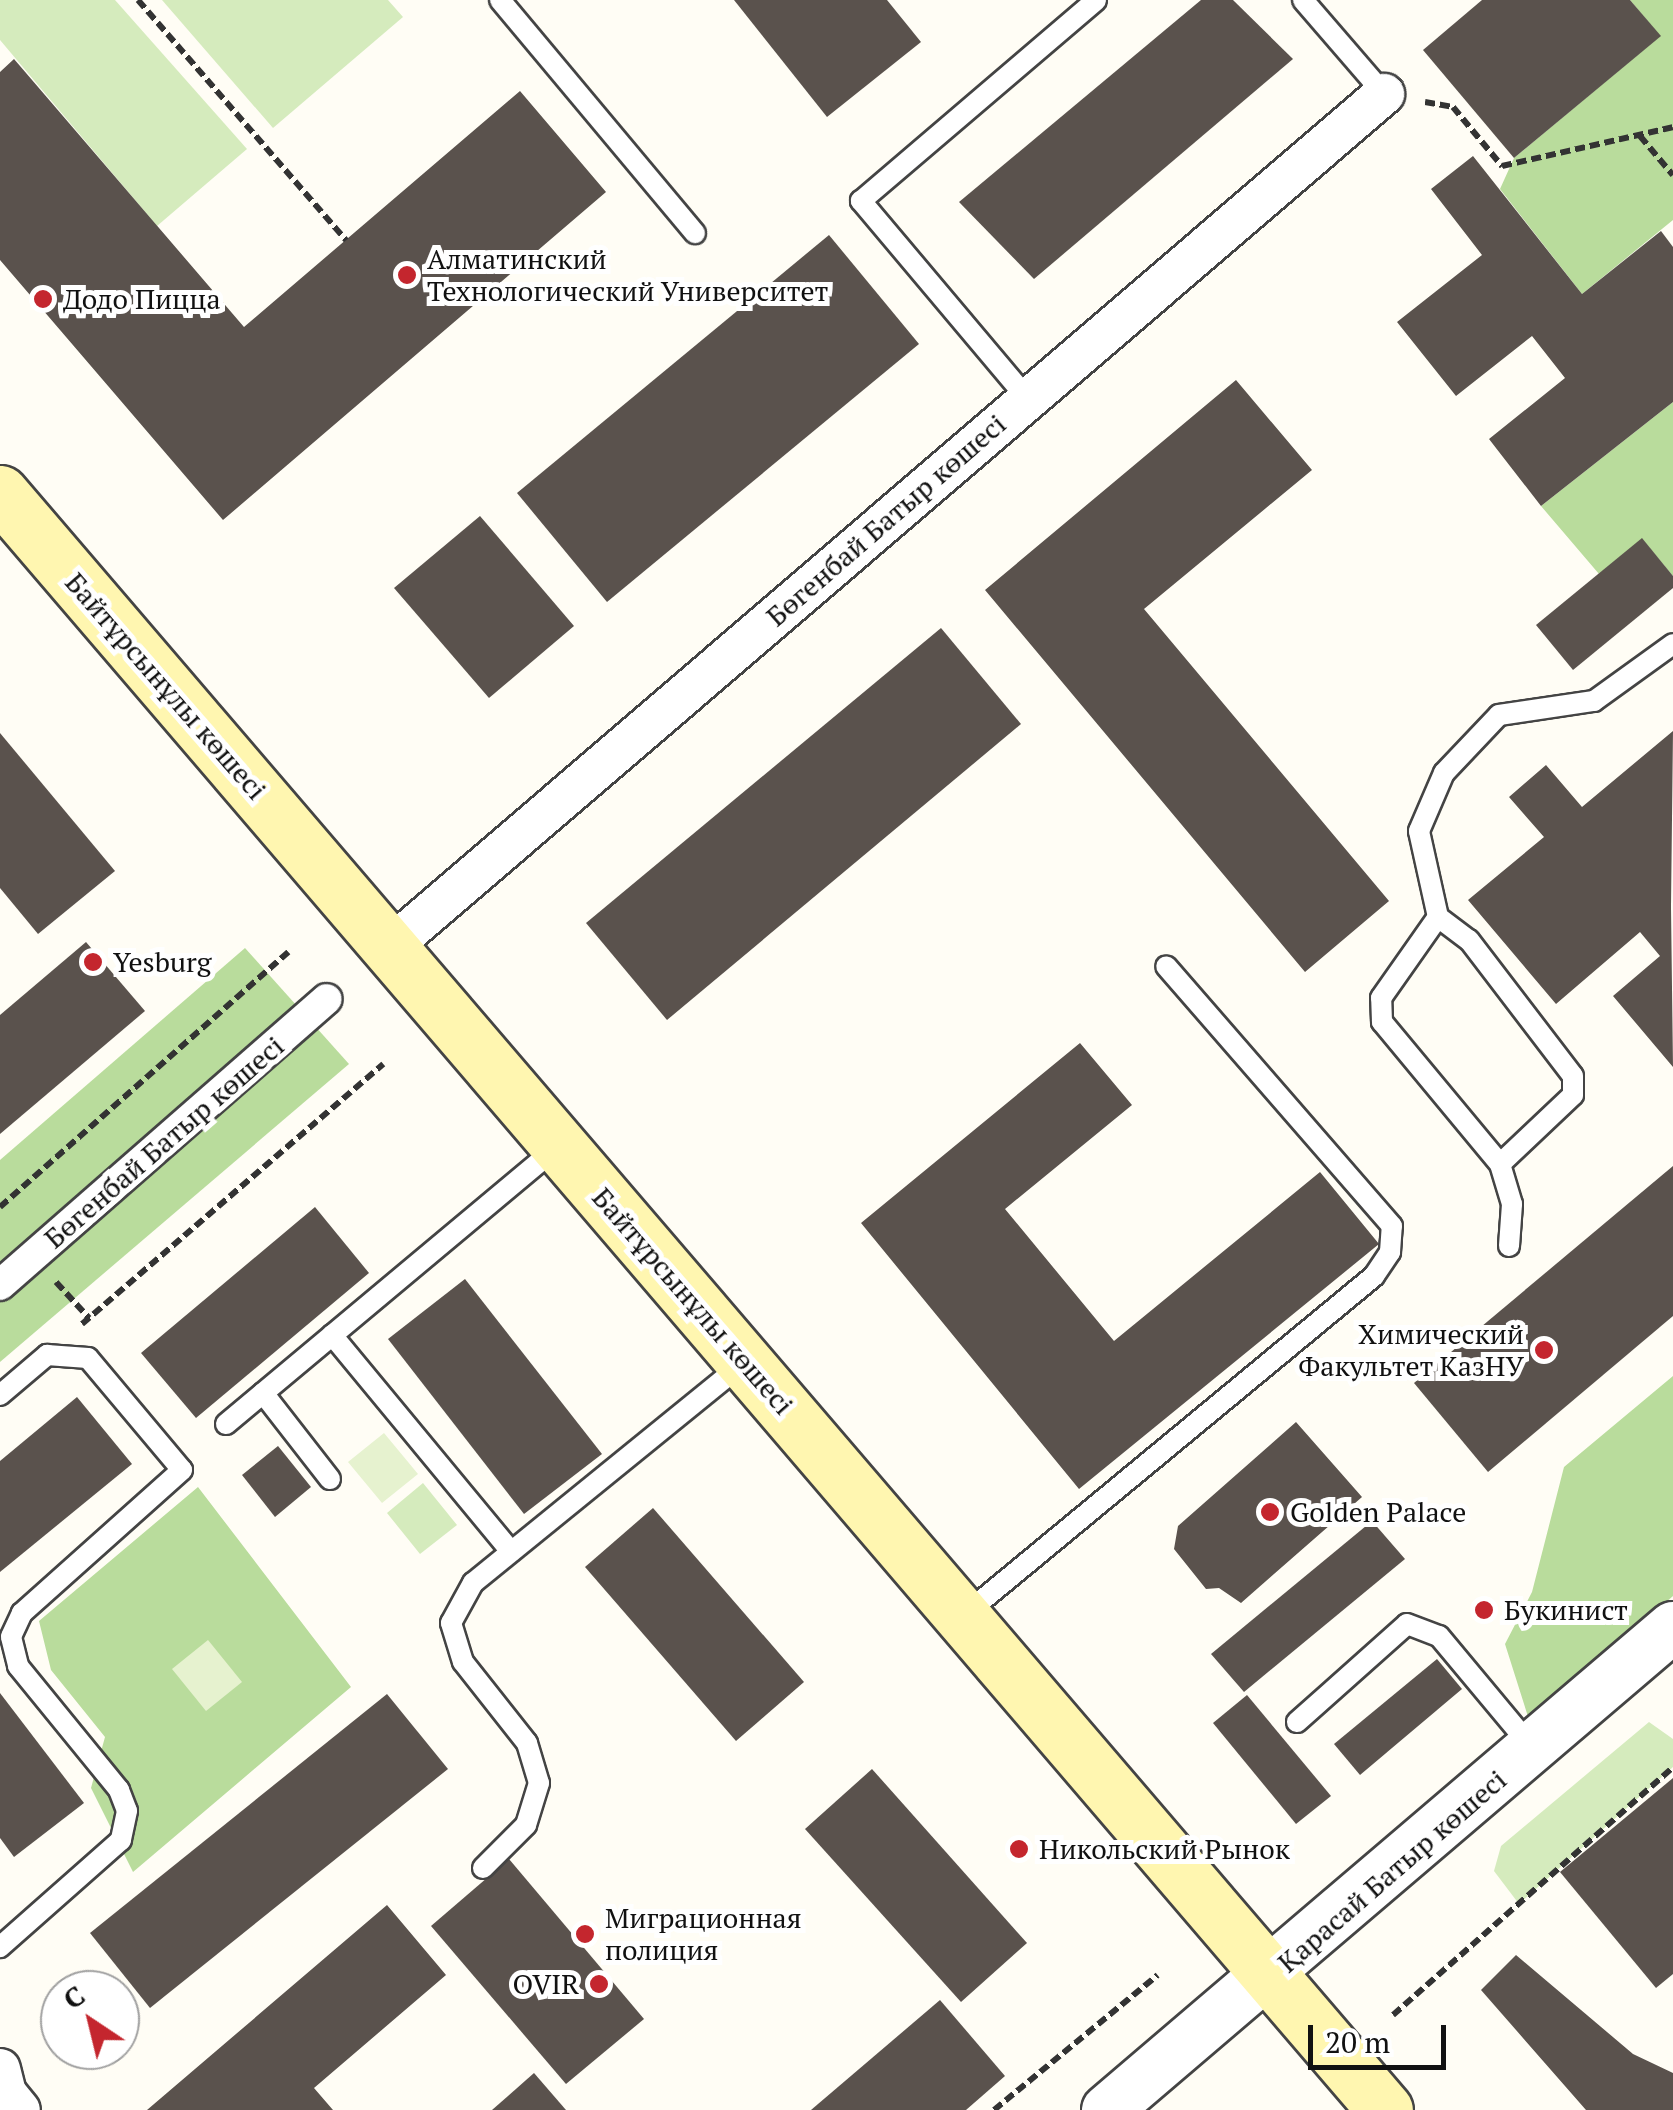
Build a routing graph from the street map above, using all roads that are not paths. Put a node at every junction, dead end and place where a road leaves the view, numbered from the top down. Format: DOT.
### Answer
graph roads {
  1 [pos="500,0"];
  2 [pos="1096,0"];
  3 [pos="1303,0"];
  4 [pos="1384,94"];
  5 [pos="695,233"];
  6 [pos="1027,398"];
  7 [pos="0,492"];
  8 [pos="1673,644"];
  9 [pos="1438,916"];
  10 [pos="390,947"];
  11 [pos="1166,966"];
  12 [pos="328,999"];
  13 [pos="560,1146"];
  14 [pos="1500,1164"];
  15 [pos="1509,1246"];
  16 [pos="0,1285"];
  17 [pos="332,1335"];
  18 [pos="745,1362"];
  19 [pos="263,1394"];
  20 [pos="0,1395"];
  21 [pos="226,1424"];
  22 [pos="330,1480"];
  23 [pos="512,1551"];
  24 [pos="962,1616"];
  25 [pos="1673,1627"];
  26 [pos="1297,1722"];
  27 [pos="1533,1749"];
  28 [pos="484,1868"];
  29 [pos="0,1947"];
  30 [pos="1270,1975"];
  31 [pos="0,2069"];
  32 [pos="20,2110"];
  33 [pos="1107,2110"];
  34 [pos="1385,2110"];
  1 -- 5 [label="lane"];
  2 -- 6 [label="lane"];
  3 -- 4 [label="lane"];
  4 -- 6 [label="street, Бөгенбай Батыр көшесі"];
  6 -- 10 [label="street, Бөгенбай Батыр көшесі"];
  7 -- 10 [label="main road, Байтұрсынұлы көшесі"];
  8 -- 9 [label="lane"];
  9 -- 14 [label="lane"];
  9 -- 14 [label="lane"];
  10 -- 13 [label="main road, Байтұрсынұлы көшесі"];
  11 -- 24 [label="lane"];
  12 -- 16 [label="street, Бөгенбай Батыр көшесі"];
  13 -- 17 [label="lane"];
  13 -- 18 [label="main road, Байтұрсынұлы көшесі"];
  14 -- 15 [label="lane"];
  17 -- 19 [label="lane"];
  17 -- 23 [label="lane"];
  18 -- 23 [label="lane"];
  18 -- 24 [label="main road, Байтұрсынұлы көшесі"];
  19 -- 21 [label="lane"];
  19 -- 22 [label="lane"];
  20 -- 29 [label="lane"];
  23 -- 28 [label="lane"];
  24 -- 30 [label="main road, Байтұрсынұлы көшесі"];
  25 -- 27 [label="street, Қарасай Батыр көшесі"];
  26 -- 27 [label="lane"];
  27 -- 30 [label="street, Қарасай Батыр көшесі"];
  30 -- 33 [label="street, Қарасай Батыр көшесі"];
  30 -- 34 [label="main road, Байтұрсынұлы көшесі"];
  31 -- 32 [label="street"];
}
